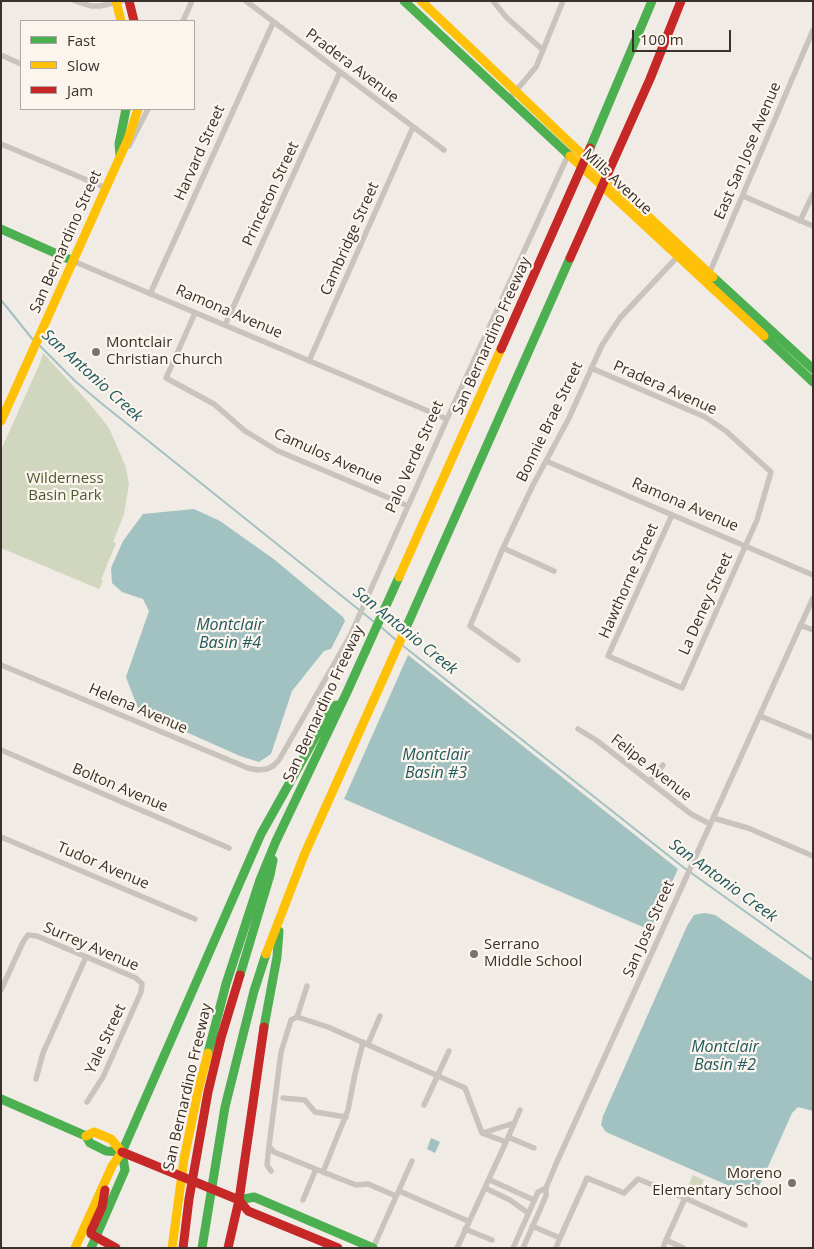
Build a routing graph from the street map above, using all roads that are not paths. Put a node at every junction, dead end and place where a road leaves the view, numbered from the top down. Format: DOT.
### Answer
graph roads {
  1 [pos="75,1"];
  2 [pos="129,1"];
  3 [pos="192,1"];
  4 [pos="246,1"];
  5 [pos="404,1"];
  6 [pos="421,1"];
  7 [pos="493,1"];
  8 [pos="563,1"];
  9 [pos="652,1"];
  10 [pos="681,1"];
  11 [pos="118,2"];
  12 [pos="121,20"];
  13 [pos="134,20"];
  14 [pos="183,20"];
  15 [pos="273,22"];
  16 [pos="813,30"];
  17 [pos="543,50"];
  18 [pos="1,55"];
  19 [pos="20,64"];
  20 [pos="340,72"];
  21 [pos="516,90"];
  22 [pos="509,99"];
  23 [pos="126,110"];
  24 [pos="138,110"];
  25 [pos="147,110"];
  26 [pos="413,127"];
  27 [pos="1,144"];
  28 [pos="572,145"];
  29 [pos="444,150"];
  30 [pos="567,155"];
  31 [pos="120,157"];
  32 [pos="106,188"];
  33 [pos="813,194"];
  34 [pos="743,196"];
  35 [pos="800,221"];
  36 [pos="813,226"];
  37 [pos="1,230"];
  38 [pos="684,250"];
  39 [pos="677,257"];
  40 [pos="73,261"];
  41 [pos="710,273"];
  42 [pos="704,281"];
  43 [pos="150,294"];
  44 [pos="195,313"];
  45 [pos="224,325"];
  46 [pos="309,361"];
  47 [pos="591,368"];
  48 [pos="813,369"];
  49 [pos="813,382"];
  50 [pos="447,419"];
  51 [pos="1,421"];
  52 [pos="546,461"];
  53 [pos="771,472"];
  54 [pos="408,506"];
  55 [pos="672,515"];
  56 [pos="745,546"];
  57 [pos="502,548"];
  58 [pos="554,571"];
  59 [pos="813,575"];
  60 [pos="813,598"];
  61 [pos="800,625"];
  62 [pos="813,630"];
  63 [pos="518,660"];
  64 [pos="1,665"];
  65 [pos="682,688"];
  66 [pos="347,692"];
  67 [pos="760,716"];
  68 [pos="578,729"];
  69 [pos="813,738"];
  70 [pos="1,750"];
  71 [pos="663,765"];
  72 [pos="266,769"];
  73 [pos="649,782"];
  74 [pos="712,821"];
  75 [pos="1,837"];
  76 [pos="276,841"];
  77 [pos="229,848"];
  78 [pos="813,856"];
  79 [pos="194,919"];
  80 [pos="280,919"];
  81 [pos="86,957"];
  82 [pos="142,984"];
  83 [pos="307,986"];
  84 [pos="1,990"];
  85 [pos="380,1016"];
  86 [pos="294,1018"];
  87 [pos="365,1043"];
  88 [pos="449,1051"];
  89 [pos="437,1076"];
  90 [pos="36,1079"];
  91 [pos="283,1098"];
  92 [pos="1,1099"];
  93 [pos="87,1102"];
  94 [pos="424,1105"];
  95 [pos="520,1110"];
  96 [pos="346,1116"];
  97 [pos="514,1123"];
  98 [pos="482,1133"];
  99 [pos="507,1139"];
  100 [pos="269,1146"];
  101 [pos="534,1148"];
  102 [pos="122,1152"];
  103 [pos="412,1162"];
  104 [pos="316,1169"];
  105 [pos="272,1171"];
  106 [pos="323,1172"];
  107 [pos="107,1178"];
  108 [pos="490,1180"];
  109 [pos="485,1188"];
  110 [pos="546,1188"];
  111 [pos="398,1194"];
  112 [pos="685,1198"];
  113 [pos="239,1200"];
  114 [pos="303,1200"];
  115 [pos="534,1200"];
  116 [pos="528,1213"];
  117 [pos="468,1221"];
  118 [pos="745,1225"];
  119 [pos="532,1226"];
  120 [pos="465,1229"];
  121 [pos="96,1237"];
  122 [pos="560,1238"];
  123 [pos="492,1240"];
  124 [pos="666,1240"];
  125 [pos="75,1248"];
  126 [pos="91,1248"];
  127 [pos="116,1248"];
  128 [pos="172,1248"];
  129 [pos="183,1248"];
  130 [pos="202,1248"];
  131 [pos="228,1248"];
  132 [pos="338,1248"];
  133 [pos="373,1248"];
  134 [pos="456,1248"];
  135 [pos="513,1248"];
  136 [pos="523,1248"];
  137 [pos="556,1248"];
  138 [pos="663,1248"];
  139 [pos="683,1248"];
  1 -- 11 [label="street"];
  2 -- 13 [label="main road"];
  3 -- 14 [label="street"];
  4 -- 15 [label="street, Pradera Avenue"];
  5 -- 22 [label="main road, Mills Avenue"];
  6 -- 21 [label="main road, Mills Avenue"];
  7 -- 17 [label="street"];
  8 -- 17 [label="street"];
  9 -- 66 [label="main road, San Bernardino Freeway"];
  10 -- 80 [label="main road"];
  11 -- 12 [label="main road"];
  15 -- 20 [label="street, Pradera Avenue"];
  15 -- 43 [label="street, Harvard Street"];
  16 -- 34 [label="street, East San Jose Avenue"];
  17 -- 21 [label="street"];
  18 -- 19 [label="street"];
  20 -- 26 [label="street, Pradera Avenue"];
  20 -- 45 [label="street, Princeton Street"];
  21 -- 22 [label="street"];
  21 -- 28 [label="main road, Mills Avenue"];
  22 -- 30 [label="main road, Mills Avenue"];
  23 -- 31 [label="main road, San Bernardino Street"];
  24 -- 31 [label="main road, San Bernardino Street"];
  25 -- 31 [label="street"];
  26 -- 29 [label="street, Pradera Avenue"];
  26 -- 46 [label="street, Cambridge Street"];
  27 -- 32 [label="street"];
  28 -- 30 [label="street, Palo Verde Street"];
  28 -- 38 [label="main road, Mills Avenue"];
  30 -- 39 [label="main road, Mills Avenue"];
  30 -- 50 [label="street, Palo Verde Street"];
  31 -- 32 [label="main road, San Bernardino Street"];
  32 -- 40 [label="main road, San Bernardino Street"];
  33 -- 35 [label="street"];
  34 -- 35 [label="street"];
  34 -- 41 [label="street, East San Jose Avenue"];
  35 -- 36 [label="street"];
  37 -- 40 [label="main road, Ramona Avenue"];
  38 -- 39 [label="street, Bonnie Brae Street"];
  38 -- 41 [label="main road, Mills Avenue"];
  39 -- 42 [label="main road, Mills Avenue"];
  39 -- 47 [label="street, Bonnie Brae Street"];
  40 -- 43 [label="street, Ramona Avenue"];
  40 -- 51 [label="main road, San Bernardino Street"];
  41 -- 42 [label="street, East San Jose Avenue"];
  41 -- 48 [label="main road, Mills Avenue"];
  42 -- 49 [label="main road, Mills Avenue"];
  43 -- 44 [label="street, Ramona Avenue"];
  44 -- 45 [label="street, Ramona Avenue"];
  44 -- 54 [label="street, Camulos Avenue"];
  45 -- 46 [label="street, Ramona Avenue"];
  46 -- 50 [label="street, Ramona Avenue"];
  47 -- 52 [label="street, Bonnie Brae Street"];
  47 -- 53 [label="street, Pradera Avenue"];
  50 -- 54 [label="street, Palo Verde Street"];
  52 -- 55 [label="street, Ramona Avenue"];
  52 -- 57 [label="street, Bonnie Brae Street"];
  53 -- 56 [label="street, La Deney Street"];
  54 -- 72 [label="street, Palo Verde Street"];
  55 -- 56 [label="street, Ramona Avenue"];
  55 -- 65 [label="street, Hawthorne Street"];
  56 -- 59 [label="street, Ramona Avenue"];
  56 -- 65 [label="street, La Deney Street"];
  57 -- 58 [label="street"];
  57 -- 63 [label="street, Bonnie Brae Street"];
  60 -- 61 [label="street, San Jose Street"];
  61 -- 62 [label="street"];
  61 -- 67 [label="street, San Jose Street"];
  64 -- 72 [label="street, Helena Avenue"];
  66 -- 76 [label="main road, San Bernardino Freeway"];
  66 -- 102 [label="main road"];
  67 -- 69 [label="street"];
  67 -- 74 [label="street, San Jose Street"];
  68 -- 73 [label="street, Felipe Avenue"];
  70 -- 77 [label="street, Bolton Avenue"];
  71 -- 73 [label="street"];
  73 -- 74 [label="street, Felipe Avenue"];
  74 -- 78 [label="street, Felipe Avenue"];
  74 -- 110 [label="street, San Jose Street"];
  75 -- 79 [label="street, Tudor Avenue"];
  76 -- 128 [label="main road, San Bernardino Freeway"];
  76 -- 129 [label="main road"];
  80 -- 113 [label="main road"];
  80 -- 130 [label="main road"];
  81 -- 82 [label="street, Surrey Avenue"];
  81 -- 84 [label="street, Surrey Avenue"];
  81 -- 90 [label="street"];
  82 -- 93 [label="street, Yale Street"];
  83 -- 86 [label="street"];
  85 -- 87 [label="street"];
  86 -- 87 [label="street"];
  86 -- 100 [label="street"];
  87 -- 89 [label="street"];
  87 -- 96 [label="street"];
  88 -- 89 [label="street"];
  89 -- 94 [label="street"];
  89 -- 98 [label="street"];
  91 -- 96 [label="street"];
  92 -- 102 [label="main road"];
  95 -- 97 [label="street"];
  96 -- 106 [label="street"];
  97 -- 98 [label="street"];
  97 -- 99 [label="street"];
  98 -- 99 [label="street"];
  99 -- 101 [label="street"];
  99 -- 108 [label="street"];
  100 -- 104 [label="street"];
  100 -- 105 [label="street"];
  102 -- 107 [label="main road"];
  102 -- 113 [label="main road"];
  102 -- 121 [label="main road"];
  103 -- 111 [label="street"];
  104 -- 106 [label="street"];
  104 -- 114 [label="street"];
  106 -- 111 [label="street"];
  107 -- 121 [label="main road"];
  107 -- 125 [label="main road"];
  108 -- 109 [label="street"];
  108 -- 115 [label="street"];
  109 -- 116 [label="street"];
  109 -- 117 [label="street"];
  110 -- 115 [label="street, San Jose Street"];
  110 -- 119 [label="street, San Jose Street"];
  111 -- 117 [label="street"];
  111 -- 133 [label="street"];
  112 -- 118 [label="street"];
  112 -- 122 [label="street"];
  112 -- 124 [label="street"];
  113 -- 131 [label="main road"];
  113 -- 132 [label="main road"];
  113 -- 133 [label="main road"];
  115 -- 116 [label="street, San Jose Street"];
  116 -- 135 [label="street, San Jose Street"];
  117 -- 120 [label="street"];
  119 -- 122 [label="street"];
  119 -- 136 [label="street, San Jose Street"];
  120 -- 123 [label="street"];
  120 -- 134 [label="street"];
  121 -- 126 [label="main road"];
  121 -- 127 [label="main road"];
  122 -- 137 [label="street"];
  124 -- 138 [label="street"];
  124 -- 139 [label="street"];
}
